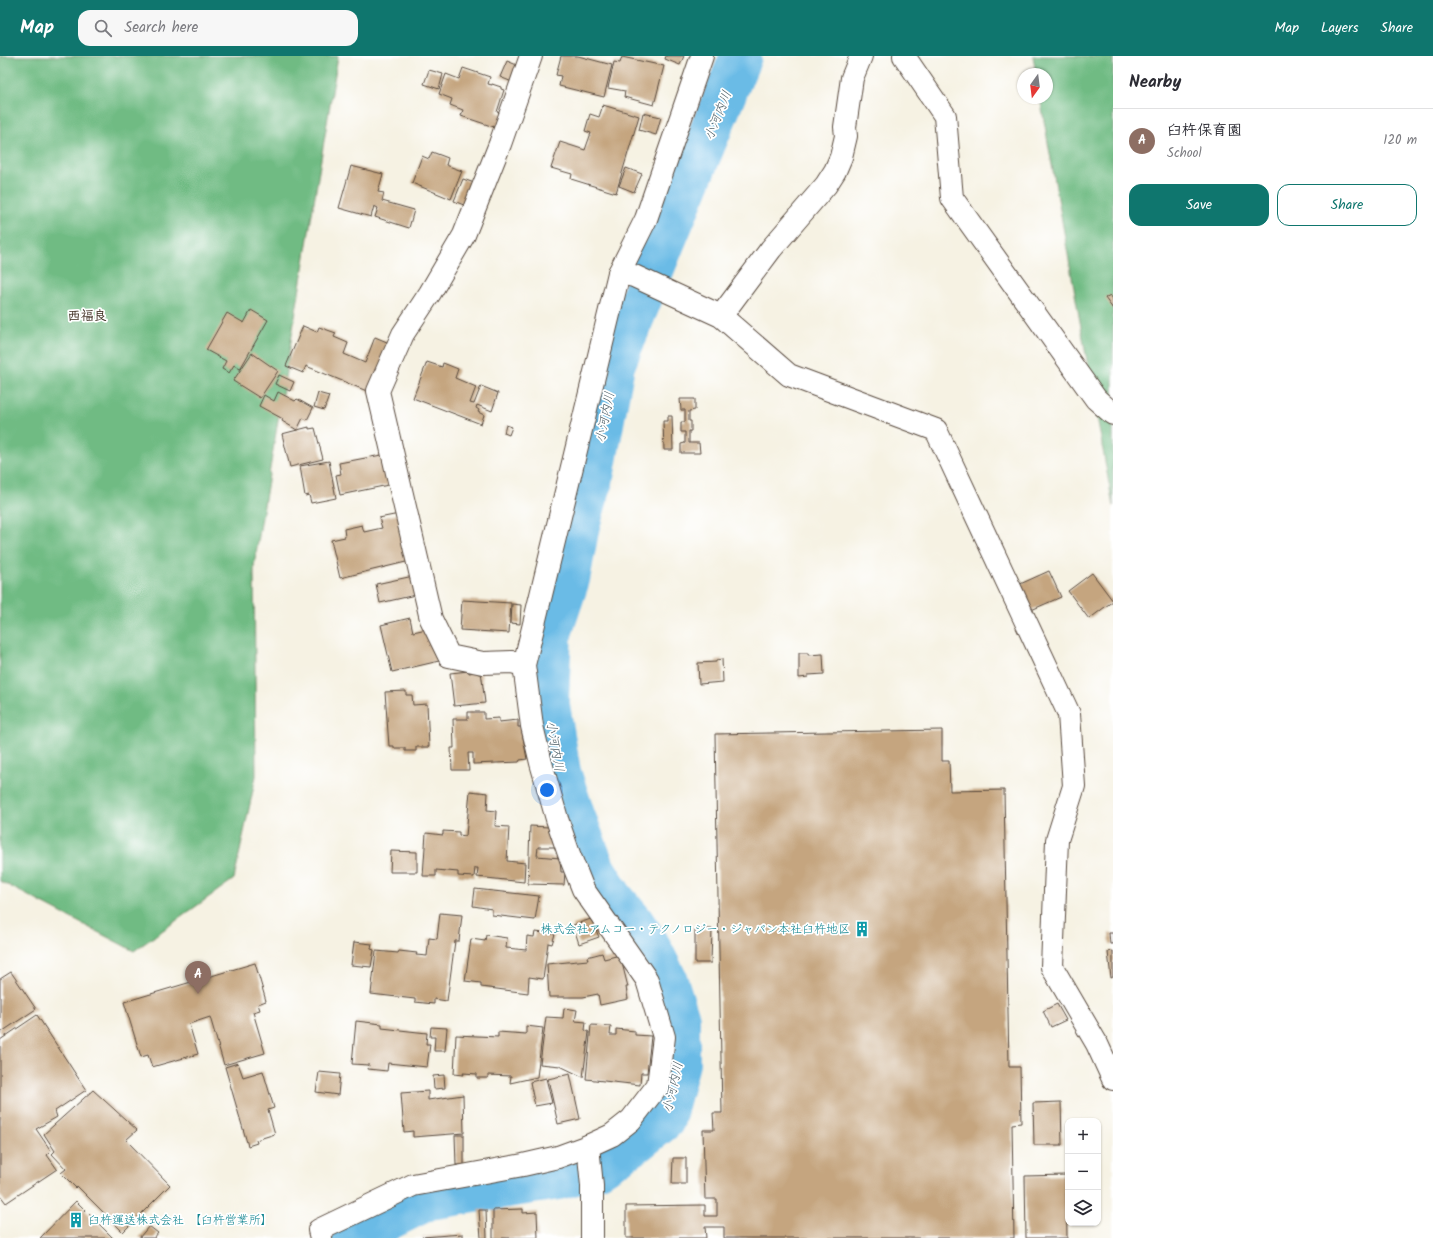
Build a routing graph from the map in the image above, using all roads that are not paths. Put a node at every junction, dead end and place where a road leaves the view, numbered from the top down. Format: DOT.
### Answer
graph roads {
  1 [pos="531,56"];
  2 [pos="702,56"];
  3 [pos="861,56"];
  4 [pos="904,56"];
  5 [pos="627,274"];
  6 [pos="721,316"];
  7 [pos="1113,414"];
  8 [pos="524,665"];
  9 [pos="1113,1079"];
  10 [pos="588,1153"];
  11 [pos="321,1238"];
  12 [pos="592,1238"];
  1 -- 8 [label="street"];
  2 -- 5 [label="street"];
  3 -- 6 [label="street"];
  4 -- 7 [label="street"];
  5 -- 6 [label="street"];
  5 -- 8 [label="street"];
  6 -- 9 [label="street"];
  8 -- 10 [label="street"];
  10 -- 11 [label="street"];
  10 -- 12 [label="street"];
}
